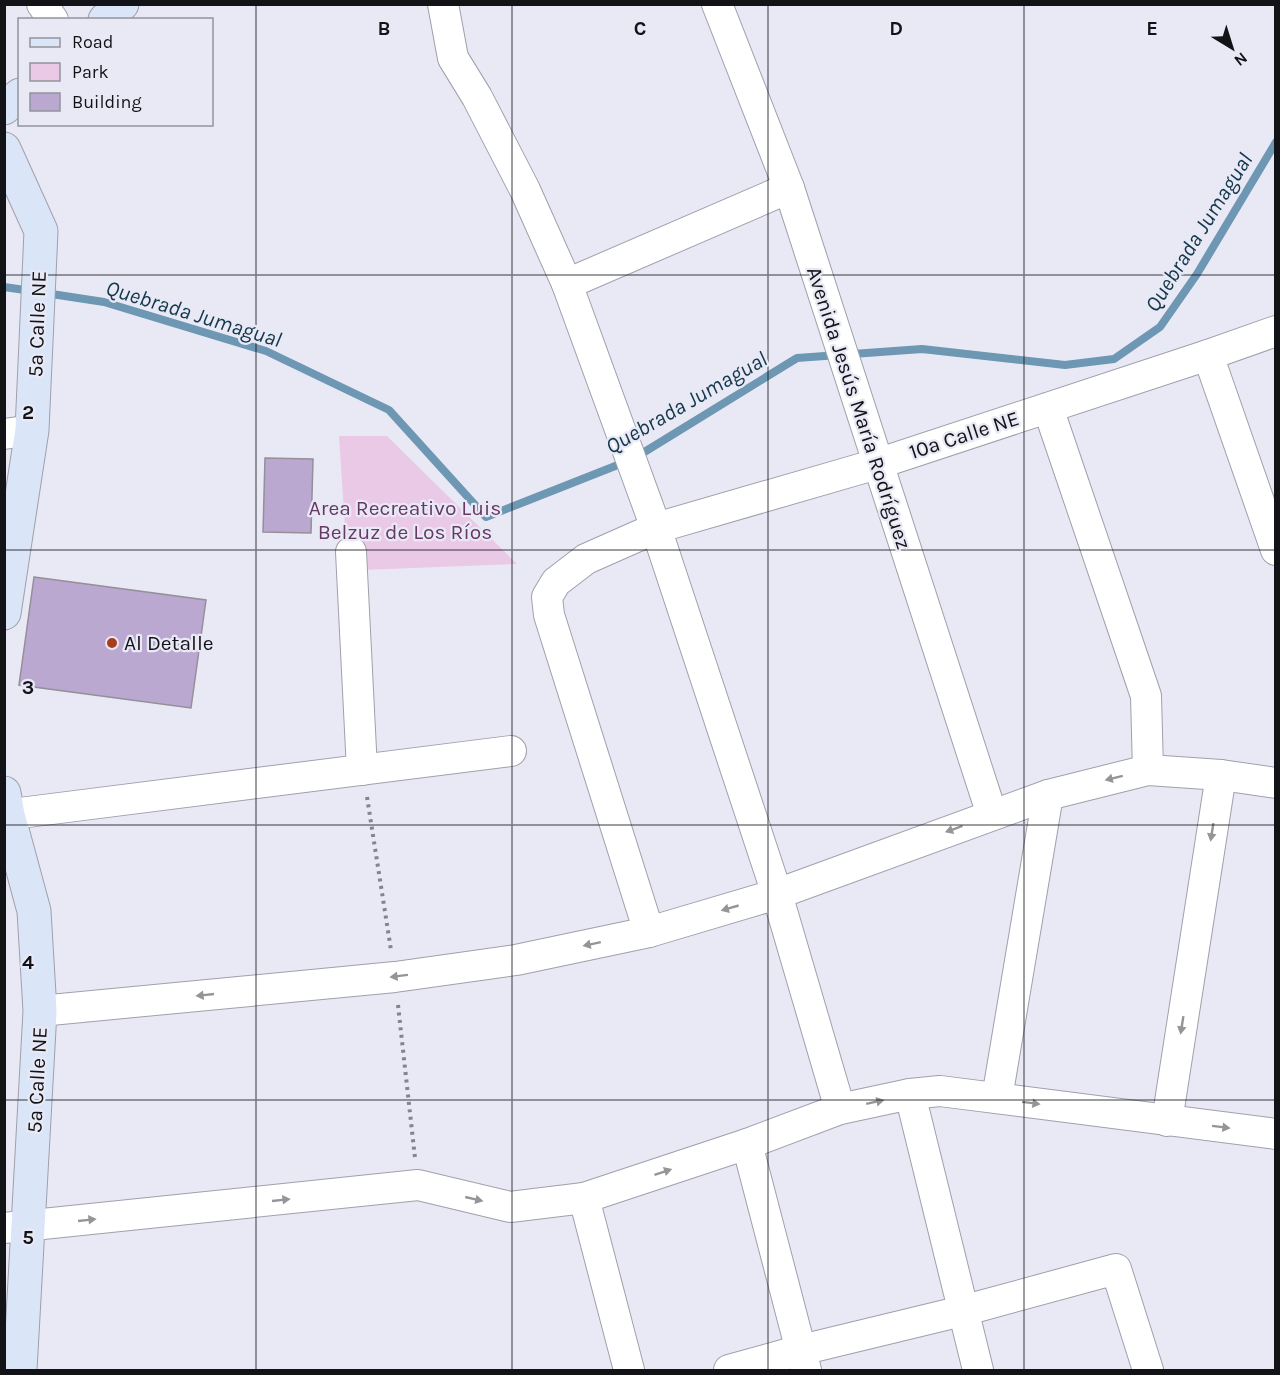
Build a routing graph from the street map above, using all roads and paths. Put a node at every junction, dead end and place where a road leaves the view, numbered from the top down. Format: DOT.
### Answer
graph roads {
  1 [pos="42,4"];
  2 [pos="122,4"];
  3 [pos="443,4"];
  4 [pos="717,4"];
  5 [pos="52,18"];
  6 [pos="107,18"];
  7 [pos="18,96"];
  8 [pos="4,108"];
  9 [pos="4,149"];
  10 [pos="789,188"];
  11 [pos="567,284"];
  12 [pos="1275,331"];
  13 [pos="1208,355"];
  14 [pos="1048,408"];
  15 [pos="18,432"];
  16 [pos="877,464"];
  17 [pos="656,528"];
  18 [pos="1275,550"];
  19 [pos="351,552"];
  20 [pos="4,613"];
  21 [pos="511,751"];
  22 [pos="362,770"];
  23 [pos="1148,770"];
  24 [pos="1221,775"];
  25 [pos="1275,783"];
  26 [pos="1048,795"];
  27 [pos="6,808"];
  28 [pos="992,815"];
  29 [pos="777,894"];
  30 [pos="649,932"];
  31 [pos="40,1011"];
  32 [pos="910,1094"];
  33 [pos="997,1098"];
  34 [pos="840,1109"];
  35 [pos="1167,1121"];
  36 [pos="1275,1134"];
  37 [pos="747,1144"];
  38 [pos="584,1198"];
  39 [pos="17,1227"];
  40 [pos="962,1311"];
  41 [pos="804,1360"];
  42 [pos="20,1371"];
  43 [pos="629,1371"];
  44 [pos="729,1371"];
  45 [pos="978,1371"];
  46 [pos="1148,1371"];
  1 -- 5 [label="street"];
  2 -- 6 [label="street"];
  3 -- 11 [label="street"];
  4 -- 10 [label="street, Avenida Jesús María Rodríguez"];
  7 -- 8 [label="street"];
  9 -- 15 [label="street, 5a Calle NE"];
  10 -- 11 [label="street"];
  10 -- 16 [label="street, Avenida Jesús María Rodríguez"];
  11 -- 17 [label="street"];
  12 -- 13 [label="street, 10a Calle NE"];
  13 -- 14 [label="street, 10a Calle NE"];
  13 -- 18 [label="street"];
  14 -- 16 [label="street, 10a Calle NE"];
  14 -- 23 [label="street"];
  15 -- 20 [label="street, 5a Calle NE"];
  16 -- 17 [label="street, 10a Calle NE"];
  16 -- 28 [label="street, Avenida Jesús María Rodríguez"];
  17 -- 29 [label="street"];
  17 -- 30 [label="street, 10a Calle NE"];
  19 -- 22 [label="street"];
  21 -- 22 [label="street"];
  22 -- 27 [label="street"];
  23 -- 24 [label="street"];
  23 -- 26 [label="street, one-way"];
  24 -- 25 [label="street"];
  24 -- 35 [label="street, one-way"];
  26 -- 28 [label="street"];
  26 -- 33 [label="street"];
  27 -- 31 [label="street, 5a Calle NE"];
  28 -- 29 [label="street, one-way"];
  29 -- 30 [label="street, one-way"];
  29 -- 34 [label="street"];
  30 -- 31 [label="street, one-way"];
  31 -- 39 [label="street, 5a Calle NE"];
  32 -- 33 [label="street"];
  34 -- 32 [label="street, one-way"];
  32 -- 40 [label="street"];
  33 -- 35 [label="street, one-way"];
  34 -- 37 [label="street"];
  35 -- 36 [label="street, one-way"];
  38 -- 37 [label="street, one-way"];
  37 -- 41 [label="street"];
  39 -- 38 [label="street, one-way"];
  38 -- 43 [label="street"];
  39 -- 42 [label="street, 5a Calle NE"];
  40 -- 41 [label="street"];
  40 -- 45 [label="street"];
  40 -- 46 [label="street"];
  41 -- 44 [label="street"];
}
